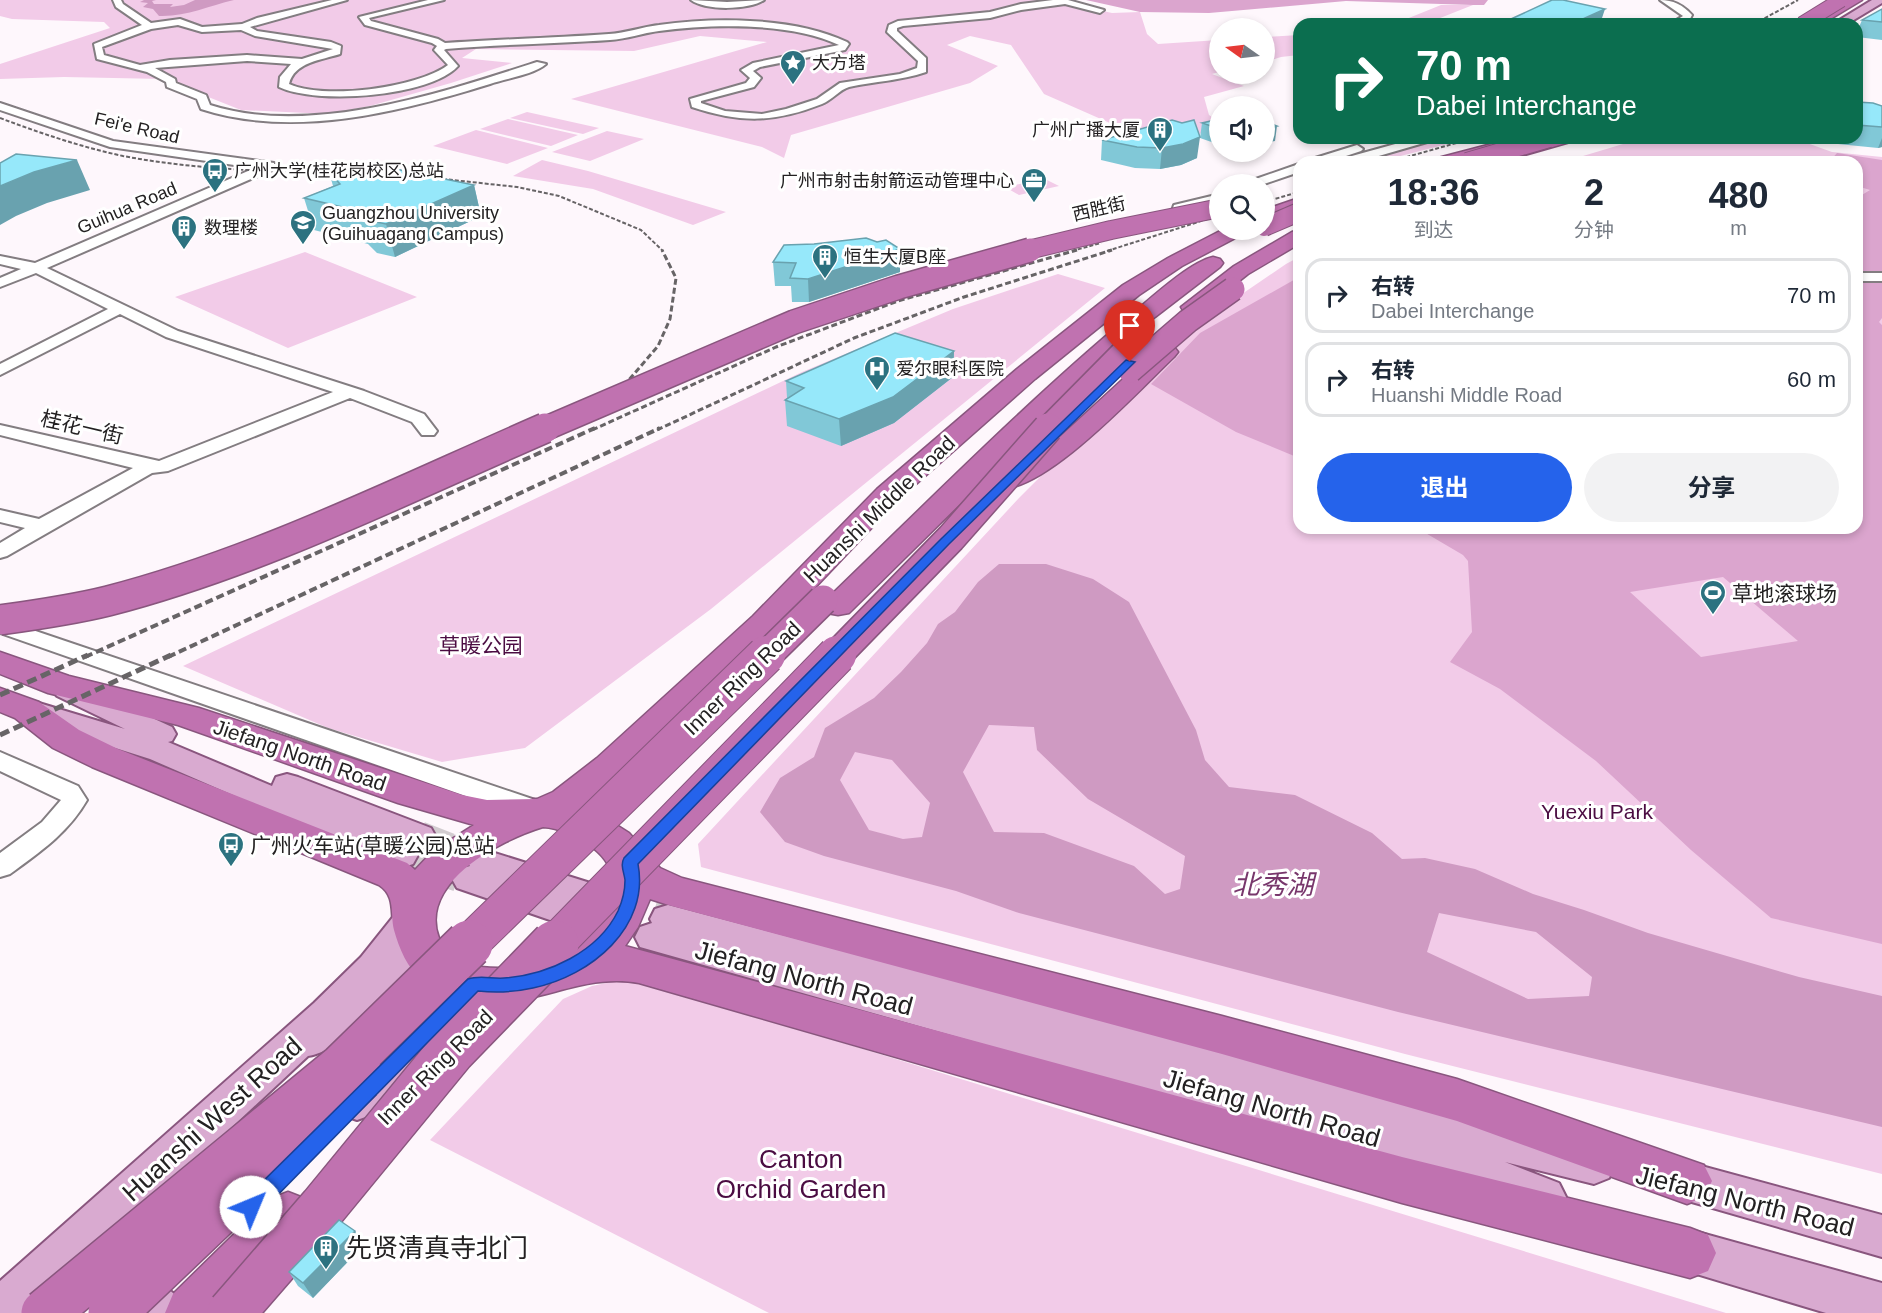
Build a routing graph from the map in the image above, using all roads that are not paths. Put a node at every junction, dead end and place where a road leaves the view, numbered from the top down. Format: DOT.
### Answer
graph roads {
  1 [pos="117,0"];
  2 [pos="343,0"];
  3 [pos="440,0"];
  4 [pos="695,0"];
  5 [pos="760,0"];
  6 [pos="1664,0"];
  7 [pos="1880,0"];
  8 [pos="1061,1"];
  9 [pos="1040,2"];
  10 [pos="1861,5"];
  11 [pos="1839,6"];
  12 [pos="1100,10"];
  13 [pos="1686,18"];
  14 [pos="1817,18"];
  15 [pos="1817,18"];
  16 [pos="1823,18"];
  17 [pos="149,26"];
  18 [pos="243,27"];
  19 [pos="443,46"];
  20 [pos="302,62"];
  21 [pos="541,64"];
  22 [pos="140,68"];
  23 [pos="0,106"];
  24 [pos="1374,144"];
  25 [pos="1409,144"];
  26 [pos="1515,144"];
  27 [pos="1517,144"];
  28 [pos="1528,144"];
  29 [pos="1538,144"];
  30 [pos="1569,144"];
  31 [pos="1335,156"];
  32 [pos="1366,156"];
  33 [pos="1474,156"];
  34 [pos="1485,156"];
  35 [pos="1488,156"];
  36 [pos="1532,156"];
  37 [pos="270,166"];
  38 [pos="1293,170"];
  39 [pos="1275,177"];
  40 [pos="1293,177"];
  41 [pos="1275,182"];
  42 [pos="1293,193"];
  43 [pos="1275,197"];
  44 [pos="1209,203"];
  45 [pos="1209,203"];
  46 [pos="1293,206"];
  47 [pos="1275,213"];
  48 [pos="1293,215"];
  49 [pos="1293,220"];
  50 [pos="1275,222"];
  51 [pos="1293,227"];
  52 [pos="1217,240"];
  53 [pos="1242,240"];
  54 [pos="1293,240"];
  55 [pos="1293,247"];
  56 [pos="999,251"];
  57 [pos="1293,254"];
  58 [pos="0,260"];
  59 [pos="35,267"];
  60 [pos="1863,277"];
  61 [pos="1882,277"];
  62 [pos="0,283"];
  63 [pos="119,309"];
  64 [pos="1106,329"];
  65 [pos="0,370"];
  66 [pos="349,392"];
  67 [pos="0,430"];
  68 [pos="428,431"];
  69 [pos="154,467"];
  70 [pos="1005,482"];
  71 [pos="0,516"];
  72 [pos="34,524"];
  73 [pos="951,538"];
  74 [pos="0,552"];
  75 [pos="830,603"];
  76 [pos="0,620"];
  77 [pos="764,623"];
  78 [pos="0,626"];
  79 [pos="0,662"];
  80 [pos="60,685"];
  81 [pos="14,705"];
  82 [pos="0,761"];
  83 [pos="542,813"];
  84 [pos="630,862"];
  85 [pos="0,867"];
  86 [pos="477,871"];
  87 [pos="584,906"];
  88 [pos="414,917"];
  89 [pos="557,973"];
  90 [pos="474,984"];
  91 [pos="366,1025"];
  92 [pos="452,1050"];
  93 [pos="268,1067"];
  94 [pos="361,1073"];
  95 [pos="175,1152"];
  96 [pos="1687,1181"];
  97 [pos="1882,1236"];
  98 [pos="1690,1253"];
  99 [pos="1882,1306"];
  100 [pos="139,1307"];
  101 [pos="0,1312"];
  102 [pos="45,1313"];
  103 [pos="72,1313"];
  104 [pos="214,1313"];
  105 [pos="231,1313"];
  1 -- 17 [label="street"];
  2 -- 18 [label="street"];
  3 -- 19 [label="street"];
  4 -- 5 [label="street"];
  6 -- 13 [label="street"];
  7 -- 10 [label="main road"];
  8 -- 9 [label="street"];
  8 -- 12 [label="street"];
  9 -- 19 [label="street"];
  10 -- 11 [label="highway"];
  10 -- 16 [label="highway"];
  11 -- 14 [label="highway"];
  11 -- 15 [label="highway"];
  17 -- 18 [label="street"];
  17 -- 22 [label="street"];
  18 -- 20 [label="street"];
  19 -- 20 [label="street"];
  20 -- 22 [label="street"];
  21 -- 22 [label="street"];
  23 -- 37 [label="street, Fei'e Road"];
  24 -- 31 [label="street"];
  25 -- 32 [label="street"];
  26 -- 34 [label="highway"];
  27 -- 33 [label="highway"];
  28 -- 35 [label="highway, bridge"];
  29 -- 34 [label="highway"];
  30 -- 36 [label="highway"];
  37 -- 59 [label="street, Guihua Road"];
  38 -- 39 [label="street"];
  40 -- 41 [label="street"];
  42 -- 43 [label="highway"];
  44 -- 56 [label="street, 西胜街"];
  45 -- 76 [label="highway, bridge"];
  46 -- 47 [label="highway"];
  48 -- 50 [label="highway, bridge"];
  49 -- 75 [label="highway"];
  51 -- 73 [label="highway, Inner Ring Road, bridge"];
  52 -- 77 [label="highway, Huanshi Middle Road"];
  53 -- 64 [label="highway, Inner Ring Road"];
  54 -- 70 [label="highway"];
  55 -- 73 [label="highway, bridge"];
  57 -- 70 [label="highway"];
  58 -- 59 [label="street"];
  59 -- 62 [label="street, Guihua Road"];
  59 -- 63 [label="street"];
  60 -- 61 [label="street"];
  63 -- 65 [label="street"];
  63 -- 66 [label="street"];
  64 -- 75 [label="highway, Inner Ring Road"];
  64 -- 77 [label="highway, Inner Ring Road"];
  66 -- 68 [label="street"];
  66 -- 69 [label="street"];
  67 -- 69 [label="street, 桂花一街"];
  69 -- 74 [label="street"];
  70 -- 84 [label="highway"];
  71 -- 72 [label="street"];
  73 -- 92 [label="highway, Inner Ring Road, bridge"];
  75 -- 94 [label="highway, Inner Ring Road, bridge"];
  75 -- 100 [label="highway, bridge"];
  77 -- 83 [label="highway, Huanshi Middle Road"];
  78 -- 83 [label="street"];
  79 -- 80 [label="highway, Jiefang North Road"];
  80 -- 81 [label="main road, Jiefang North Road"];
  80 -- 83 [label="highway, Jiefang North Road"];
  81 -- 88 [label="highway, Jiefang North Road"];
  82 -- 85 [label="street"];
  83 -- 84 [label="highway"];
  83 -- 88 [label="highway"];
  84 -- 89 [label="highway"];
  84 -- 96 [label="highway"];
  86 -- 87 [label="main road"];
  88 -- 90 [label="highway"];
  88 -- 91 [label="main road"];
  88 -- 93 [label="main road, Huanshi West Road"];
  89 -- 90 [label="highway"];
  89 -- 98 [label="highway"];
  89 -- 104 [label="main road"];
  90 -- 94 [label="main road"];
  91 -- 93 [label="main road"];
  91 -- 94 [label="main road"];
  91 -- 100 [label="main road"];
  92 -- 100 [label="highway, Inner Ring Road, bridge"];
  92 -- 105 [label="highway, bridge"];
  93 -- 95 [label="main road, Huanshi West Road"];
  94 -- 100 [label="highway, Inner Ring Road, bridge"];
  94 -- 102 [label="highway, bridge"];
  95 -- 100 [label="main road"];
  95 -- 101 [label="main road, Huanshi West Road"];
  96 -- 97 [label="main road, Jiefang North Road"];
  96 -- 98 [label="main road, Jiefang North Road"];
  98 -- 99 [label="main road, Jiefang North Road"];
  100 -- 103 [label="main road"];
}
